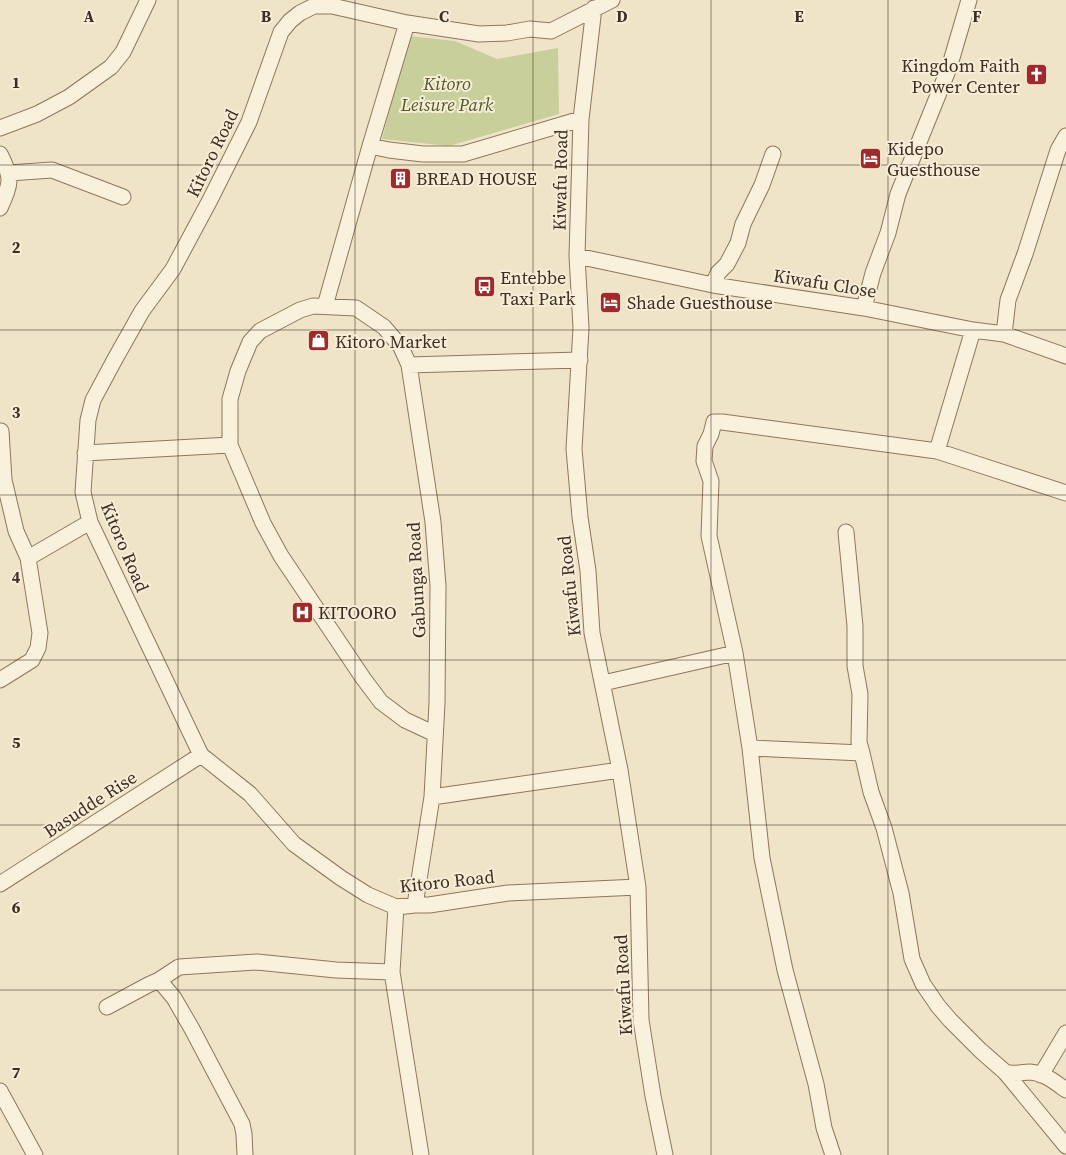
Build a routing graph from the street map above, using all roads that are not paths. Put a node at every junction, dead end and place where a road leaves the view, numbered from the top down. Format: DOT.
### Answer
graph roads {
  1 [pos="148,0"];
  2 [pos="610,0"];
  3 [pos="969,0"];
  4 [pos="594,8"];
  5 [pos="407,23"];
  6 [pos="581,119"];
  7 [pos="0,128"];
  8 [pos="1066,136"];
  9 [pos="370,146"];
  10 [pos="0,154"];
  11 [pos="773,154"];
  12 [pos="9,173"];
  13 [pos="123,197"];
  14 [pos="0,208"];
  15 [pos="577,256"];
  16 [pos="713,285"];
  17 [pos="325,306"];
  18 [pos="864,308"];
  19 [pos="972,330"];
  20 [pos="1004,334"];
  21 [pos="1066,356"];
  22 [pos="580,360"];
  23 [pos="409,365"];
  24 [pos="1,431"];
  25 [pos="230,445"];
  26 [pos="937,451"];
  27 [pos="85,453"];
  28 [pos="1066,493"];
  29 [pos="90,522"];
  30 [pos="846,532"];
  31 [pos="28,558"];
  32 [pos="735,653"];
  33 [pos="0,680"];
  34 [pos="603,682"];
  35 [pos="435,734"];
  36 [pos="750,748"];
  37 [pos="862,753"];
  38 [pos="201,755"];
  39 [pos="620,770"];
  40 [pos="432,797"];
  41 [pos="0,884"];
  42 [pos="638,888"];
  43 [pos="415,904"];
  44 [pos="396,907"];
  45 [pos="392,972"];
  46 [pos="159,980"];
  47 [pos="107,1007"];
  48 [pos="1066,1033"];
  49 [pos="1006,1072"];
  50 [pos="1041,1075"];
  51 [pos="1066,1090"];
  52 [pos="0,1091"];
  53 [pos="1066,1146"];
  54 [pos="35,1155"];
  55 [pos="245,1155"];
  56 [pos="420,1155"];
  57 [pos="665,1155"];
  58 [pos="833,1155"];
  1 -- 7 [label="street"];
  2 -- 4 [label="street, Kitoro Road"];
  3 -- 18 [label="street"];
  4 -- 5 [label="street, Kitoro Road"];
  4 -- 6 [label="street, Kiwafu Road"];
  5 -- 9 [label="street"];
  5 -- 27 [label="street, Kitoro Road"];
  6 -- 9 [label="street"];
  6 -- 15 [label="street, Kiwafu Road"];
  8 -- 20 [label="street"];
  9 -- 17 [label="street"];
  10 -- 12 [label="street"];
  11 -- 16 [label="street"];
  12 -- 13 [label="street"];
  12 -- 14 [label="street"];
  15 -- 16 [label="street, Kiwafu Close"];
  15 -- 22 [label="street, Kiwafu Road"];
  16 -- 18 [label="street, Kiwafu Close"];
  17 -- 23 [label="street, Gabunga Road"];
  17 -- 25 [label="street"];
  18 -- 19 [label="street, Kiwafu Close"];
  19 -- 20 [label="street, Kiwafu Close"];
  19 -- 26 [label="street"];
  20 -- 21 [label="street, Kiwafu Close"];
  22 -- 23 [label="street"];
  22 -- 34 [label="street, Kiwafu Road"];
  23 -- 35 [label="street, Gabunga Road"];
  24 -- 31 [label="street"];
  25 -- 27 [label="street"];
  25 -- 35 [label="street"];
  26 -- 28 [label="street"];
  26 -- 32 [label="street"];
  27 -- 29 [label="street, Kitoro Road"];
  29 -- 31 [label="street"];
  29 -- 38 [label="street, Kitoro Road"];
  30 -- 37 [label="street"];
  31 -- 33 [label="street"];
  32 -- 34 [label="street"];
  32 -- 36 [label="street"];
  34 -- 39 [label="street, Kiwafu Road"];
  35 -- 40 [label="street, Gabunga Road"];
  36 -- 37 [label="street"];
  36 -- 58 [label="street"];
  37 -- 49 [label="street"];
  38 -- 41 [label="street, Basudde Rise"];
  38 -- 44 [label="street, Kitoro Road"];
  39 -- 40 [label="street"];
  39 -- 42 [label="street, Kiwafu Road"];
  40 -- 43 [label="street, Gabunga Road"];
  42 -- 43 [label="street, Kitoro Road"];
  42 -- 57 [label="street, Kiwafu Road"];
  43 -- 44 [label="street, Kitoro Road"];
  44 -- 45 [label="street"];
  45 -- 46 [label="street"];
  45 -- 56 [label="street"];
  46 -- 47 [label="street"];
  46 -- 55 [label="street"];
  48 -- 50 [label="street"];
  49 -- 50 [label="street"];
  49 -- 53 [label="street"];
  50 -- 51 [label="street"];
  52 -- 54 [label="street"];
}
